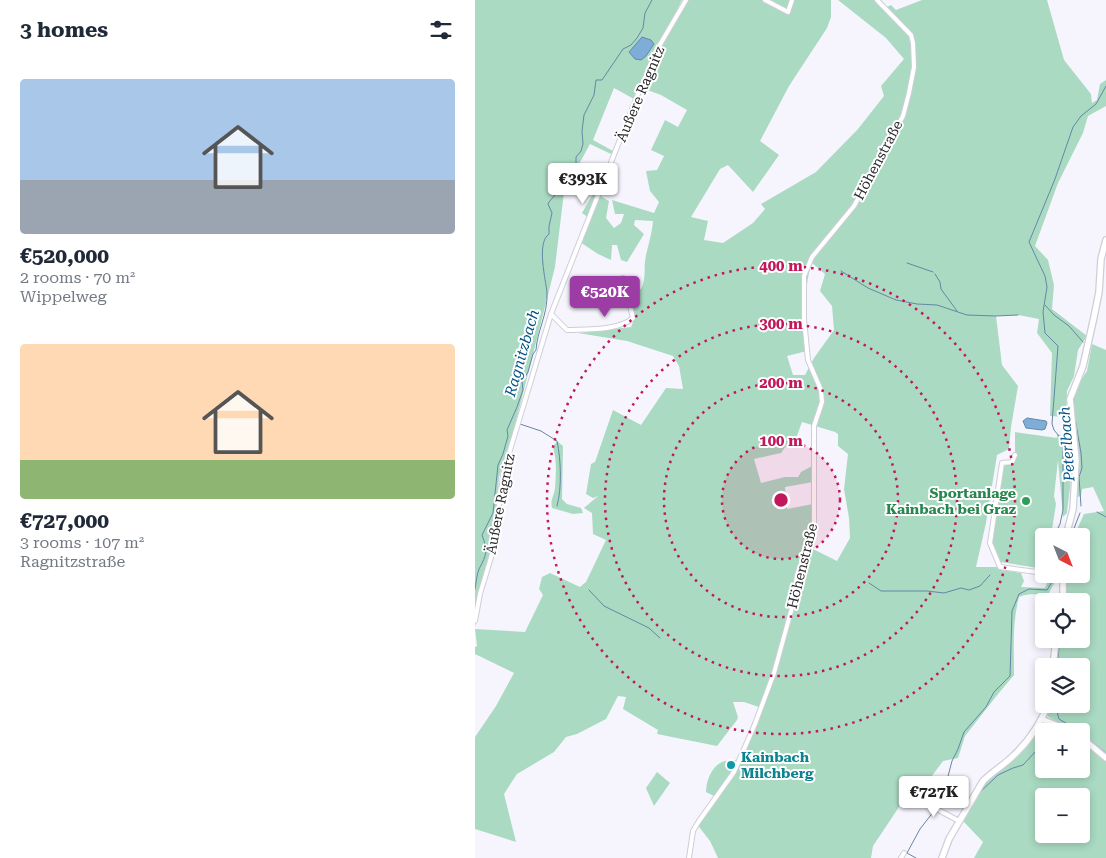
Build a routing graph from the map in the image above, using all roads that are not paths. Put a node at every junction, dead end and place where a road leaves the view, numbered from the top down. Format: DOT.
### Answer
graph roads {
  1 [pos="686,0"];
  2 [pos="765,0"];
  3 [pos="792,0"];
  4 [pos="877,0"];
  5 [pos="1106,240"];
  6 [pos="623,278"];
  7 [pos="551,314"];
  8 [pos="1015,455"];
  9 [pos="1068,528"];
  10 [pos="1035,572"];
  11 [pos="475,621"];
  12 [pos="1044,713"];
  13 [pos="1041,719"];
  14 [pos="1051,723"];
  15 [pos="1090,745"];
  16 [pos="1106,758"];
  17 [pos="918,799"];
  18 [pos="959,822"];
  19 [pos="689,858"];
  20 [pos="942,858"];
  1 -- 7 [label="street, Äußere Ragnitz"];
  2 -- 3 [label="street"];
  4 -- 19 [label="street, Höhenstraße"];
  5 -- 9 [label="main road"];
  6 -- 7 [label="street"];
  7 -- 11 [label="street, Äußere Ragnitz"];
  8 -- 10 [label="street"];
  12 -- 13 [label="main road"];
  13 -- 14 [label="street"];
  13 -- 18 [label="main road"];
  15 -- 16 [label="street"];
  17 -- 18 [label="street"];
  18 -- 20 [label="main road"];
}
